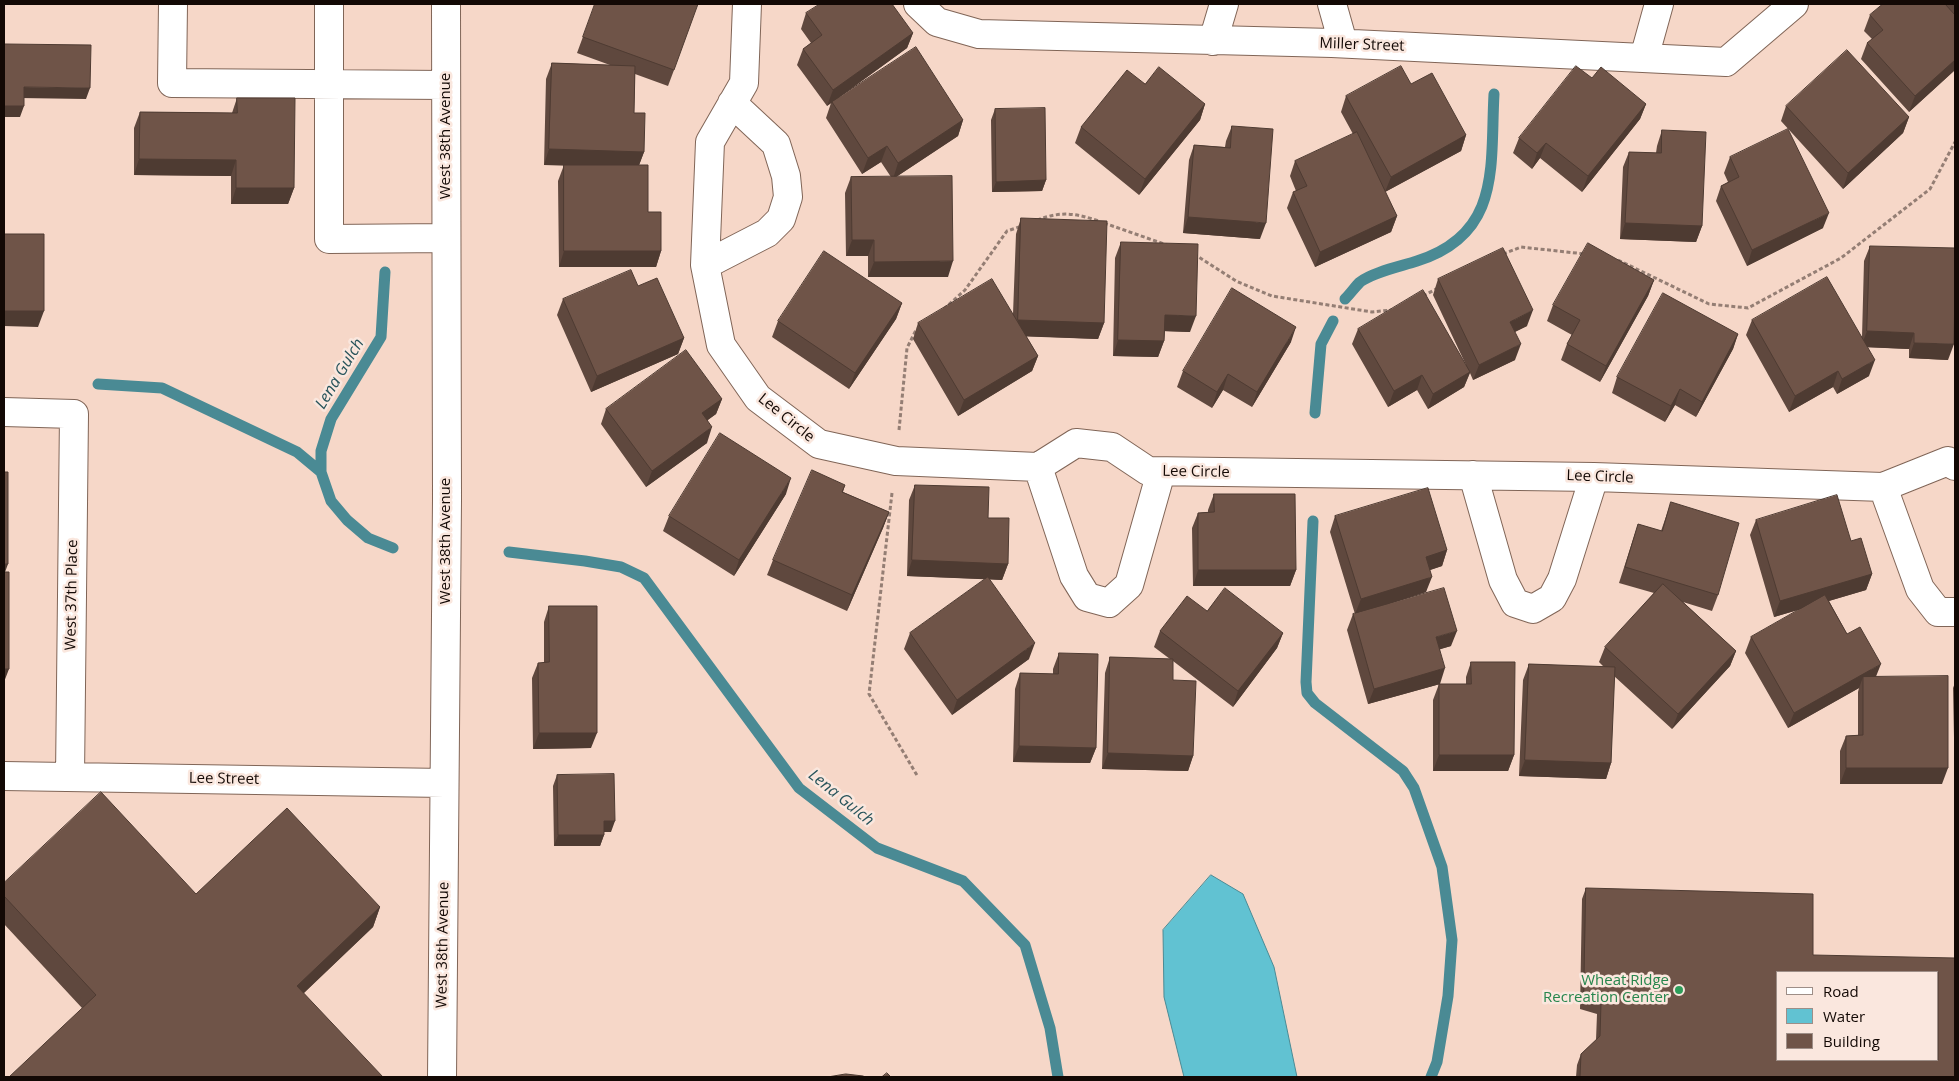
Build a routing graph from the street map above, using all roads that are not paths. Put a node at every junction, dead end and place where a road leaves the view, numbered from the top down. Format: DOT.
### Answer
graph roads {
  1 [pos="173,4"];
  2 [pos="329,4"];
  3 [pos="446,4"];
  4 [pos="746,4"];
  5 [pos="918,4"];
  6 [pos="1224,4"];
  7 [pos="1332,4"];
  8 [pos="1659,4"];
  9 [pos="1794,4"];
  10 [pos="1767,14"];
  11 [pos="1213,41"];
  12 [pos="1343,43"];
  13 [pos="1644,58"];
  14 [pos="329,84"];
  15 [pos="446,85"];
  16 [pos="732,103"];
  17 [pos="446,238"];
  18 [pos="705,265"];
  19 [pos="4,412"];
  20 [pos="1955,466"];
  21 [pos="1038,467"];
  22 [pos="1161,472"];
  23 [pos="1473,475"];
  24 [pos="1594,477"];
  25 [pos="1883,487"];
  26 [pos="1955,612"];
  27 [pos="4,776"];
  28 [pos="70,777"];
  29 [pos="444,783"];
  30 [pos="442,1077"];
  1 -- 14 [label="street"];
  2 -- 14 [label="street"];
  3 -- 15 [label="street, West 38th Avenue"];
  4 -- 16 [label="street, Lee Circle"];
  5 -- 11 [label="street, Miller Street"];
  6 -- 11 [label="street"];
  7 -- 12 [label="street"];
  8 -- 13 [label="street"];
  9 -- 10 [label="street, Miller Street"];
  10 -- 13 [label="street, Miller Street"];
  11 -- 12 [label="street, Miller Street"];
  12 -- 13 [label="street, Miller Street"];
  14 -- 15 [label="street"];
  14 -- 17 [label="street"];
  15 -- 17 [label="street, West 38th Avenue"];
  16 -- 18 [label="street, Lee Circle"];
  16 -- 18 [label="street"];
  17 -- 29 [label="street, West 38th Avenue"];
  18 -- 21 [label="street, Lee Circle"];
  19 -- 28 [label="street, West 37th Place"];
  20 -- 25 [label="street, Lee Circle"];
  21 -- 22 [label="street, Lee Circle"];
  21 -- 22 [label="street"];
  22 -- 23 [label="street, Lee Circle"];
  23 -- 24 [label="street, Lee Circle"];
  23 -- 24 [label="street"];
  24 -- 25 [label="street, Lee Circle"];
  25 -- 26 [label="street"];
  27 -- 28 [label="street, Lee Street"];
  28 -- 29 [label="street, Lee Street"];
  29 -- 30 [label="street, West 38th Avenue"];
}
